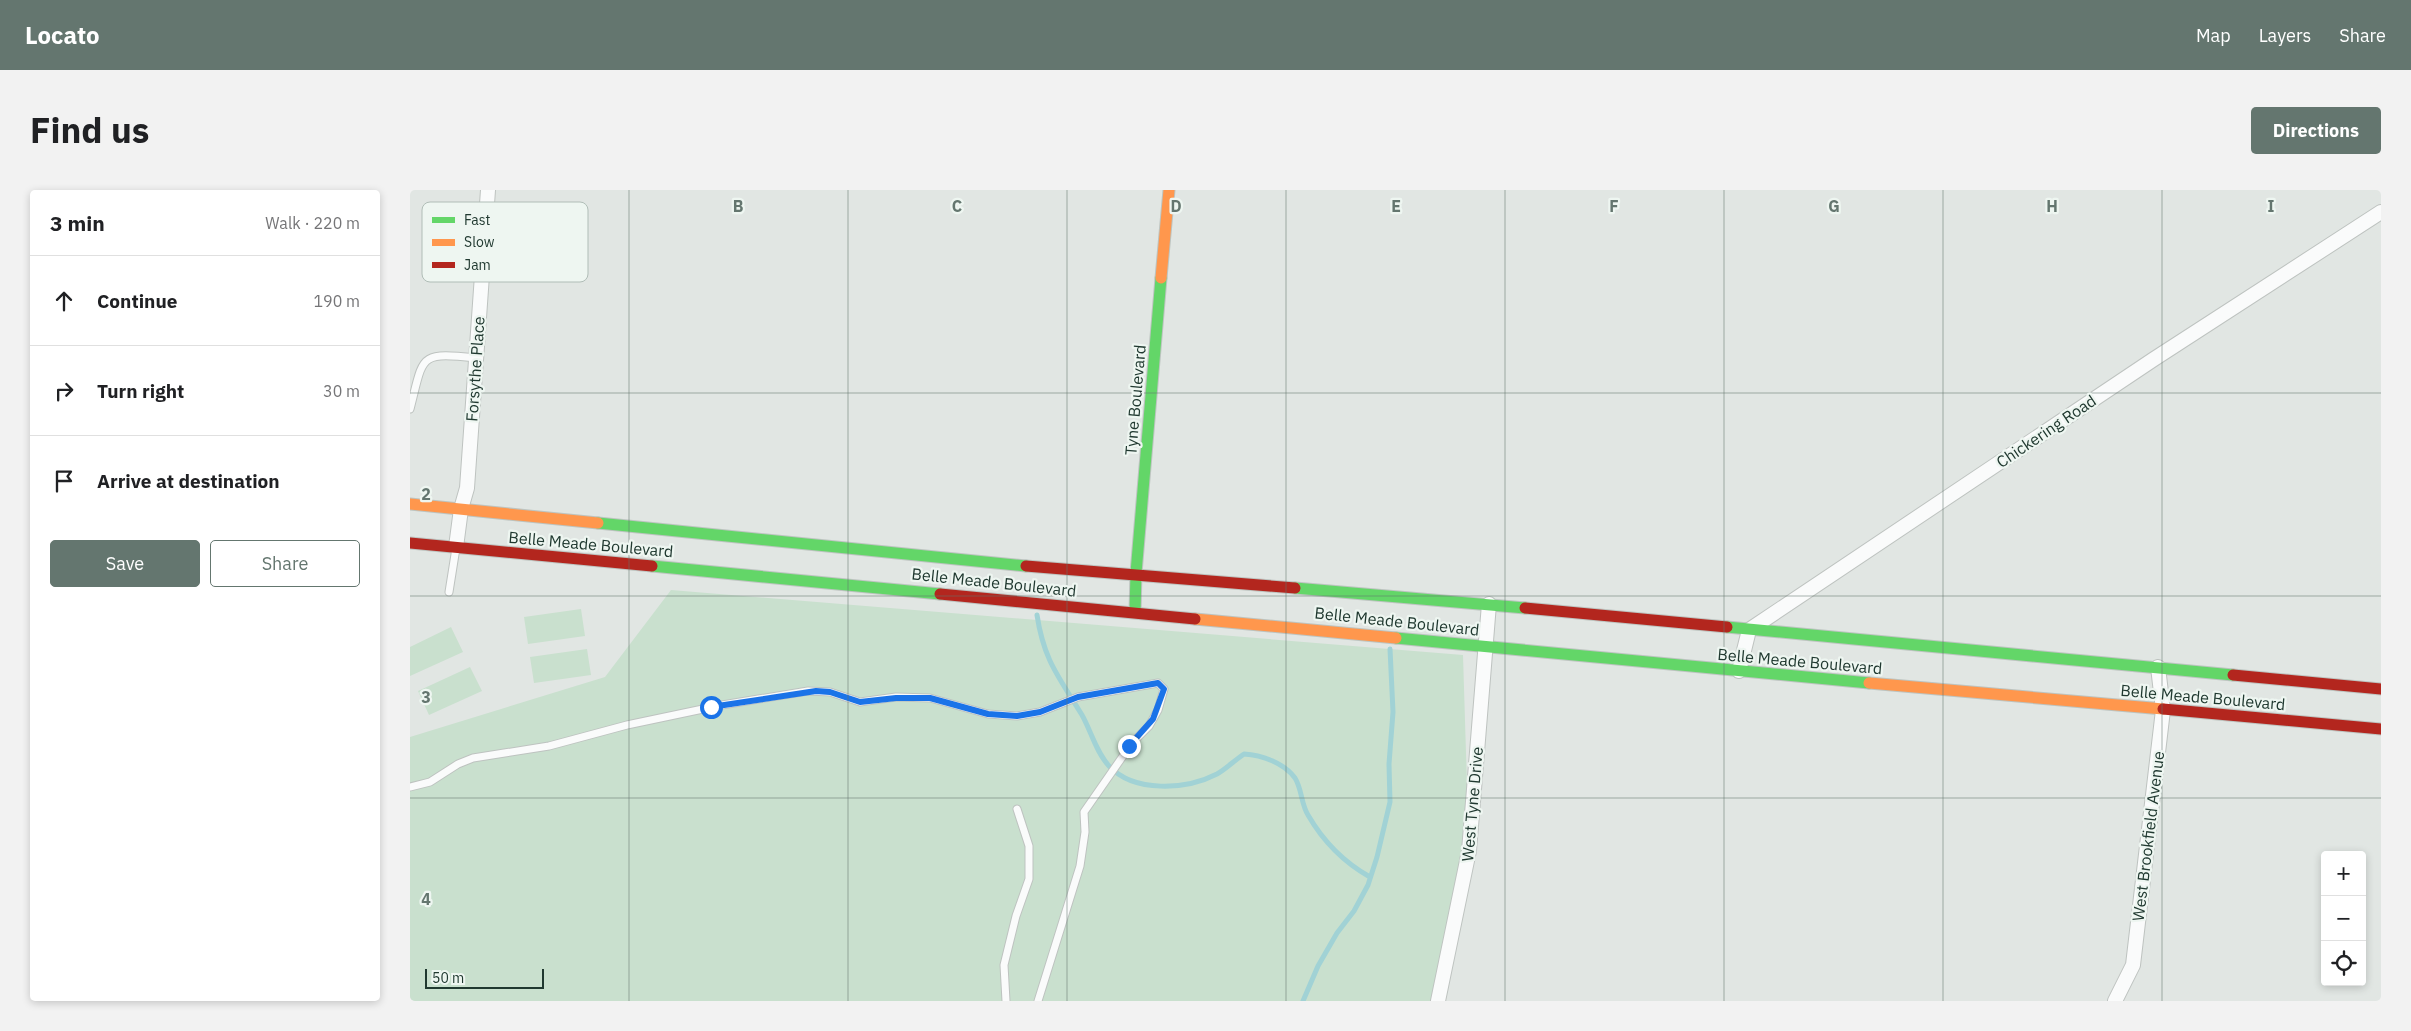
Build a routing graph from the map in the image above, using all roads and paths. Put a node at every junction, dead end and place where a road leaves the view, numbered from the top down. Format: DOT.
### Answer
graph roads {
  1 [pos="1169,190"];
  2 [pos="2381,212"];
  3 [pos="481,282"];
  4 [pos="476,358"];
  5 [pos="410,409"];
  6 [pos="410,504"];
  7 [pos="461,509"];
  8 [pos="410,543"];
  9 [pos="456,548"];
  10 [pos="1136,573"];
  11 [pos="449,592"];
  12 [pos="1489,604"];
  13 [pos="1135,612"];
  14 [pos="1749,630"];
  15 [pos="1485,646"];
  16 [pos="2158,668"];
  17 [pos="1739,671"];
  18 [pos="2381,689"];
  19 [pos="2163,710"];
  20 [pos="2381,730"];
  21 [pos="410,787"];
  22 [pos="1018,809"];
  23 [pos="1006,1001"];
  24 [pos="1038,1001"];
  25 [pos="1438,1001"];
  26 [pos="2115,1001"];
  1 -- 10 [label="street, Tyne Boulevard"];
  2 -- 14 [label="street, Chickering Road"];
  3 -- 4 [label="street, Forsythe Place"];
  4 -- 5 [label="lane"];
  4 -- 7 [label="street, Forsythe Place"];
  6 -- 7 [label="street, Belle Meade Boulevard"];
  7 -- 9 [label="street, Forsythe Place"];
  7 -- 10 [label="street, Belle Meade Boulevard"];
  8 -- 9 [label="street, Belle Meade Boulevard"];
  9 -- 11 [label="lane"];
  9 -- 13 [label="street, Belle Meade Boulevard"];
  10 -- 12 [label="street, Belle Meade Boulevard"];
  10 -- 13 [label="street, Tyne Boulevard"];
  12 -- 14 [label="street, Belle Meade Boulevard"];
  12 -- 15 [label="street, West Tyne Drive"];
  13 -- 15 [label="street, Belle Meade Boulevard"];
  14 -- 16 [label="street, Belle Meade Boulevard"];
  14 -- 17 [label="street"];
  15 -- 17 [label="street, Belle Meade Boulevard"];
  15 -- 25 [label="street, West Tyne Drive"];
  16 -- 18 [label="street, Belle Meade Boulevard"];
  16 -- 19 [label="street, West Brookfield Avenue"];
  17 -- 19 [label="street, Belle Meade Boulevard"];
  19 -- 20 [label="street, Belle Meade Boulevard"];
  19 -- 26 [label="street, West Brookfield Avenue"];
  21 -- 24 [label="lane"];
  22 -- 23 [label="lane"];
}
